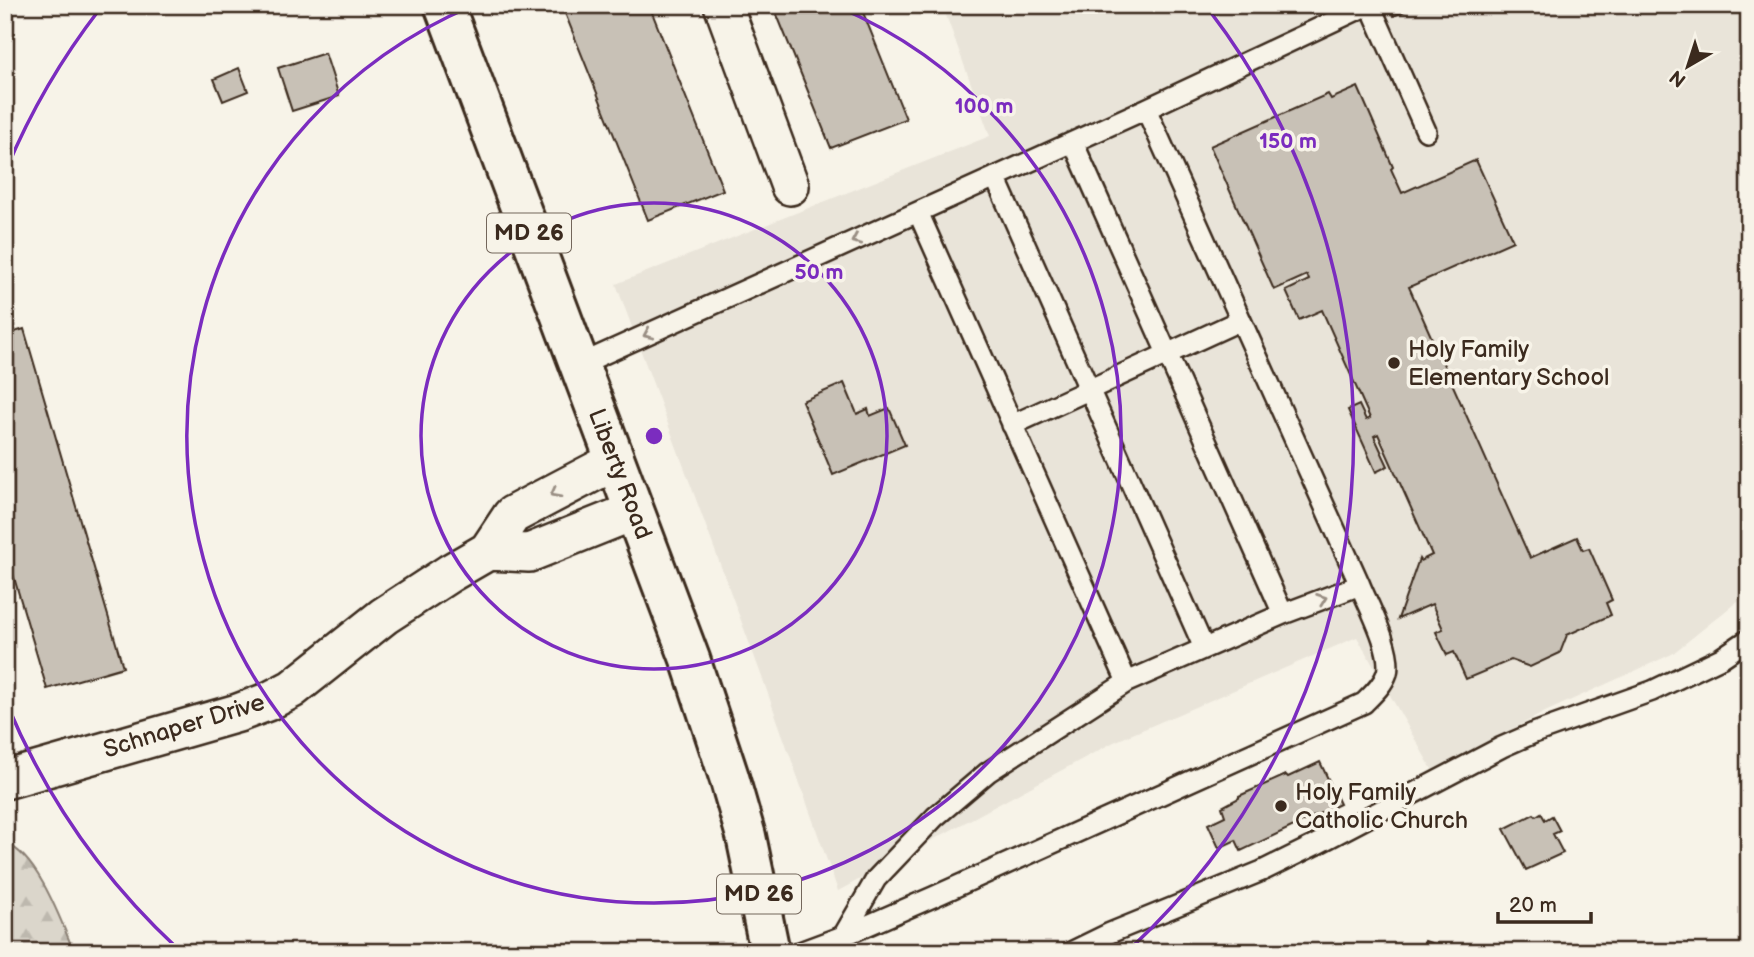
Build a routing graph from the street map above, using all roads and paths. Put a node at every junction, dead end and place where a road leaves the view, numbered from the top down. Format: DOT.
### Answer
graph roads {
  1 [pos="444,5"];
  2 [pos="723,5"];
  3 [pos="1369,5"];
  4 [pos="1146,109"];
  5 [pos="1426,131"];
  6 [pos="1073,142"];
  7 [pos="995,177"];
  8 [pos="790,186"];
  9 [pos="918,212"];
  10 [pos="1241,320"];
  11 [pos="1168,354"];
  12 [pos="579,365"];
  13 [pos="1089,390"];
  14 [pos="1012,425"];
  15 [pos="615,461"];
  16 [pos="634,512"];
  17 [pos="488,551"];
  18 [pos="1360,585"];
  19 [pos="1283,614"];
  20 [pos="1749,639"];
  21 [pos="1204,649"];
  22 [pos="1127,682"];
  23 [pos="5,780"];
  24 [pos="843,936"];
  25 [pos="770,952"];
  26 [pos="800,952"];
  27 [pos="1071,952"];
  1 -- 12 [label="main road, Liberty Road / MD 26"];
  2 -- 8 [label="street"];
  3 -- 4 [label="lane"];
  3 -- 5 [label="lane"];
  4 -- 6 [label="lane"];
  4 -- 10 [label="lane"];
  6 -- 7 [label="lane"];
  6 -- 11 [label="lane"];
  7 -- 9 [label="lane"];
  7 -- 13 [label="lane"];
  9 -- 12 [label="lane, one-way"];
  9 -- 14 [label="lane"];
  10 -- 11 [label="lane"];
  10 -- 18 [label="lane"];
  11 -- 13 [label="lane"];
  11 -- 19 [label="lane"];
  12 -- 15 [label="main road, Liberty Road / MD 26"];
  13 -- 14 [label="lane"];
  13 -- 21 [label="lane"];
  14 -- 22 [label="lane"];
  15 -- 16 [label="main road, Liberty Road / MD 26"];
  15 -- 17 [label="street, Schnaper Drive, one-way"];
  16 -- 17 [label="street"];
  16 -- 25 [label="main road, Liberty Road / MD 26"];
  17 -- 23 [label="street, Schnaper Drive"];
  19 -- 18 [label="lane, one-way"];
  18 -- 24 [label="lane"];
  19 -- 21 [label="lane"];
  20 -- 27 [label="lane"];
  21 -- 22 [label="lane"];
  22 -- 24 [label="lane"];
  24 -- 26 [label="lane"];
}
